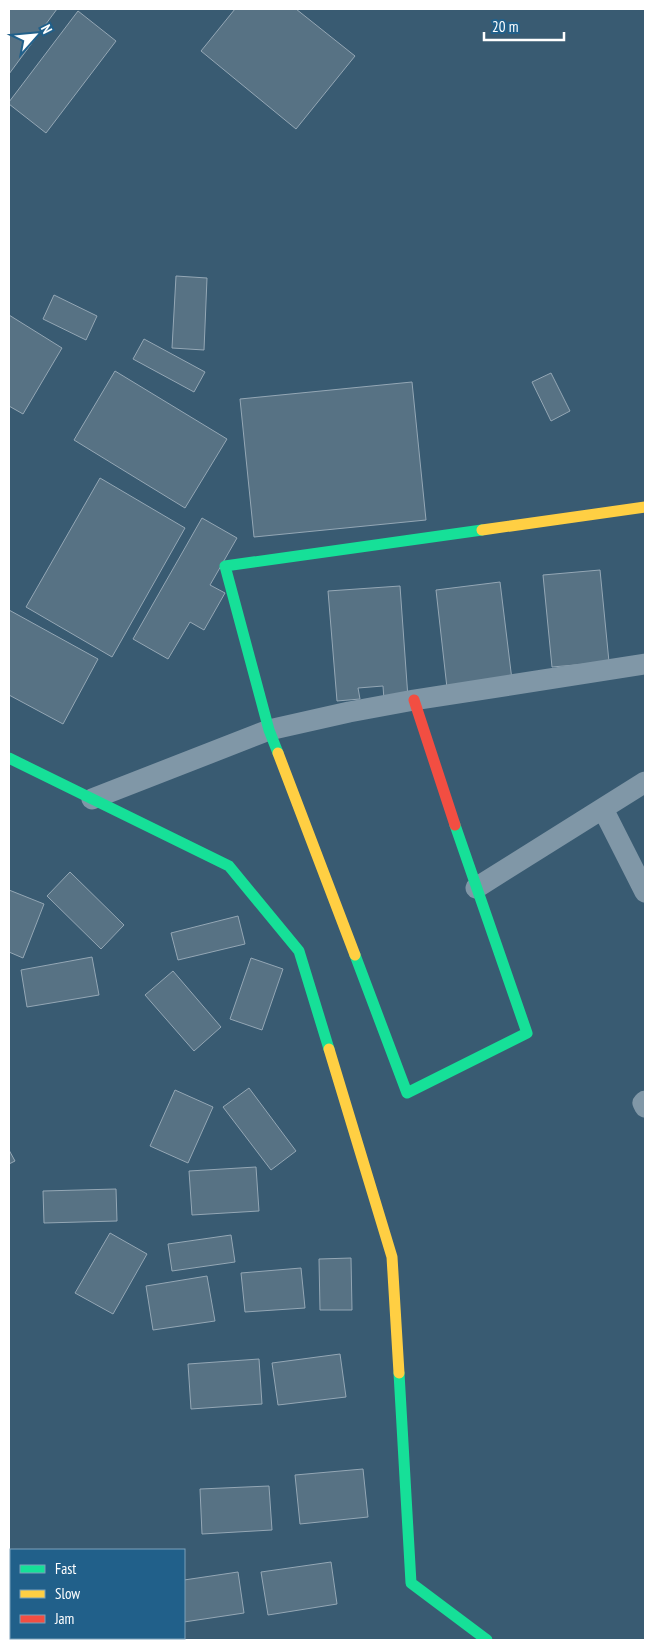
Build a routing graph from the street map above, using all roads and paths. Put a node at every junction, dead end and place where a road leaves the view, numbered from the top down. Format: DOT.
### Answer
graph roads {
  1 [pos="645,507"];
  2 [pos="645,664"];
  3 [pos="414,700"];
  4 [pos="268,730"];
  5 [pos="9,758"];
  6 [pos="645,782"];
  7 [pos="92,799"];
  8 [pos="603,809"];
  9 [pos="476,888"];
  10 [pos="645,892"];
  11 [pos="645,1102"];
  12 [pos="645,1107"];
  13 [pos="487,1640"];
  1 -- 4 [label="street"];
  2 -- 3 [label="street"];
  3 -- 4 [label="street"];
  3 -- 9 [label="street"];
  4 -- 7 [label="street"];
  4 -- 9 [label="street"];
  5 -- 7 [label="street"];
  6 -- 8 [label="street"];
  7 -- 13 [label="street"];
  8 -- 9 [label="street"];
  8 -- 10 [label="street"];
  11 -- 12 [label="street"];
}
